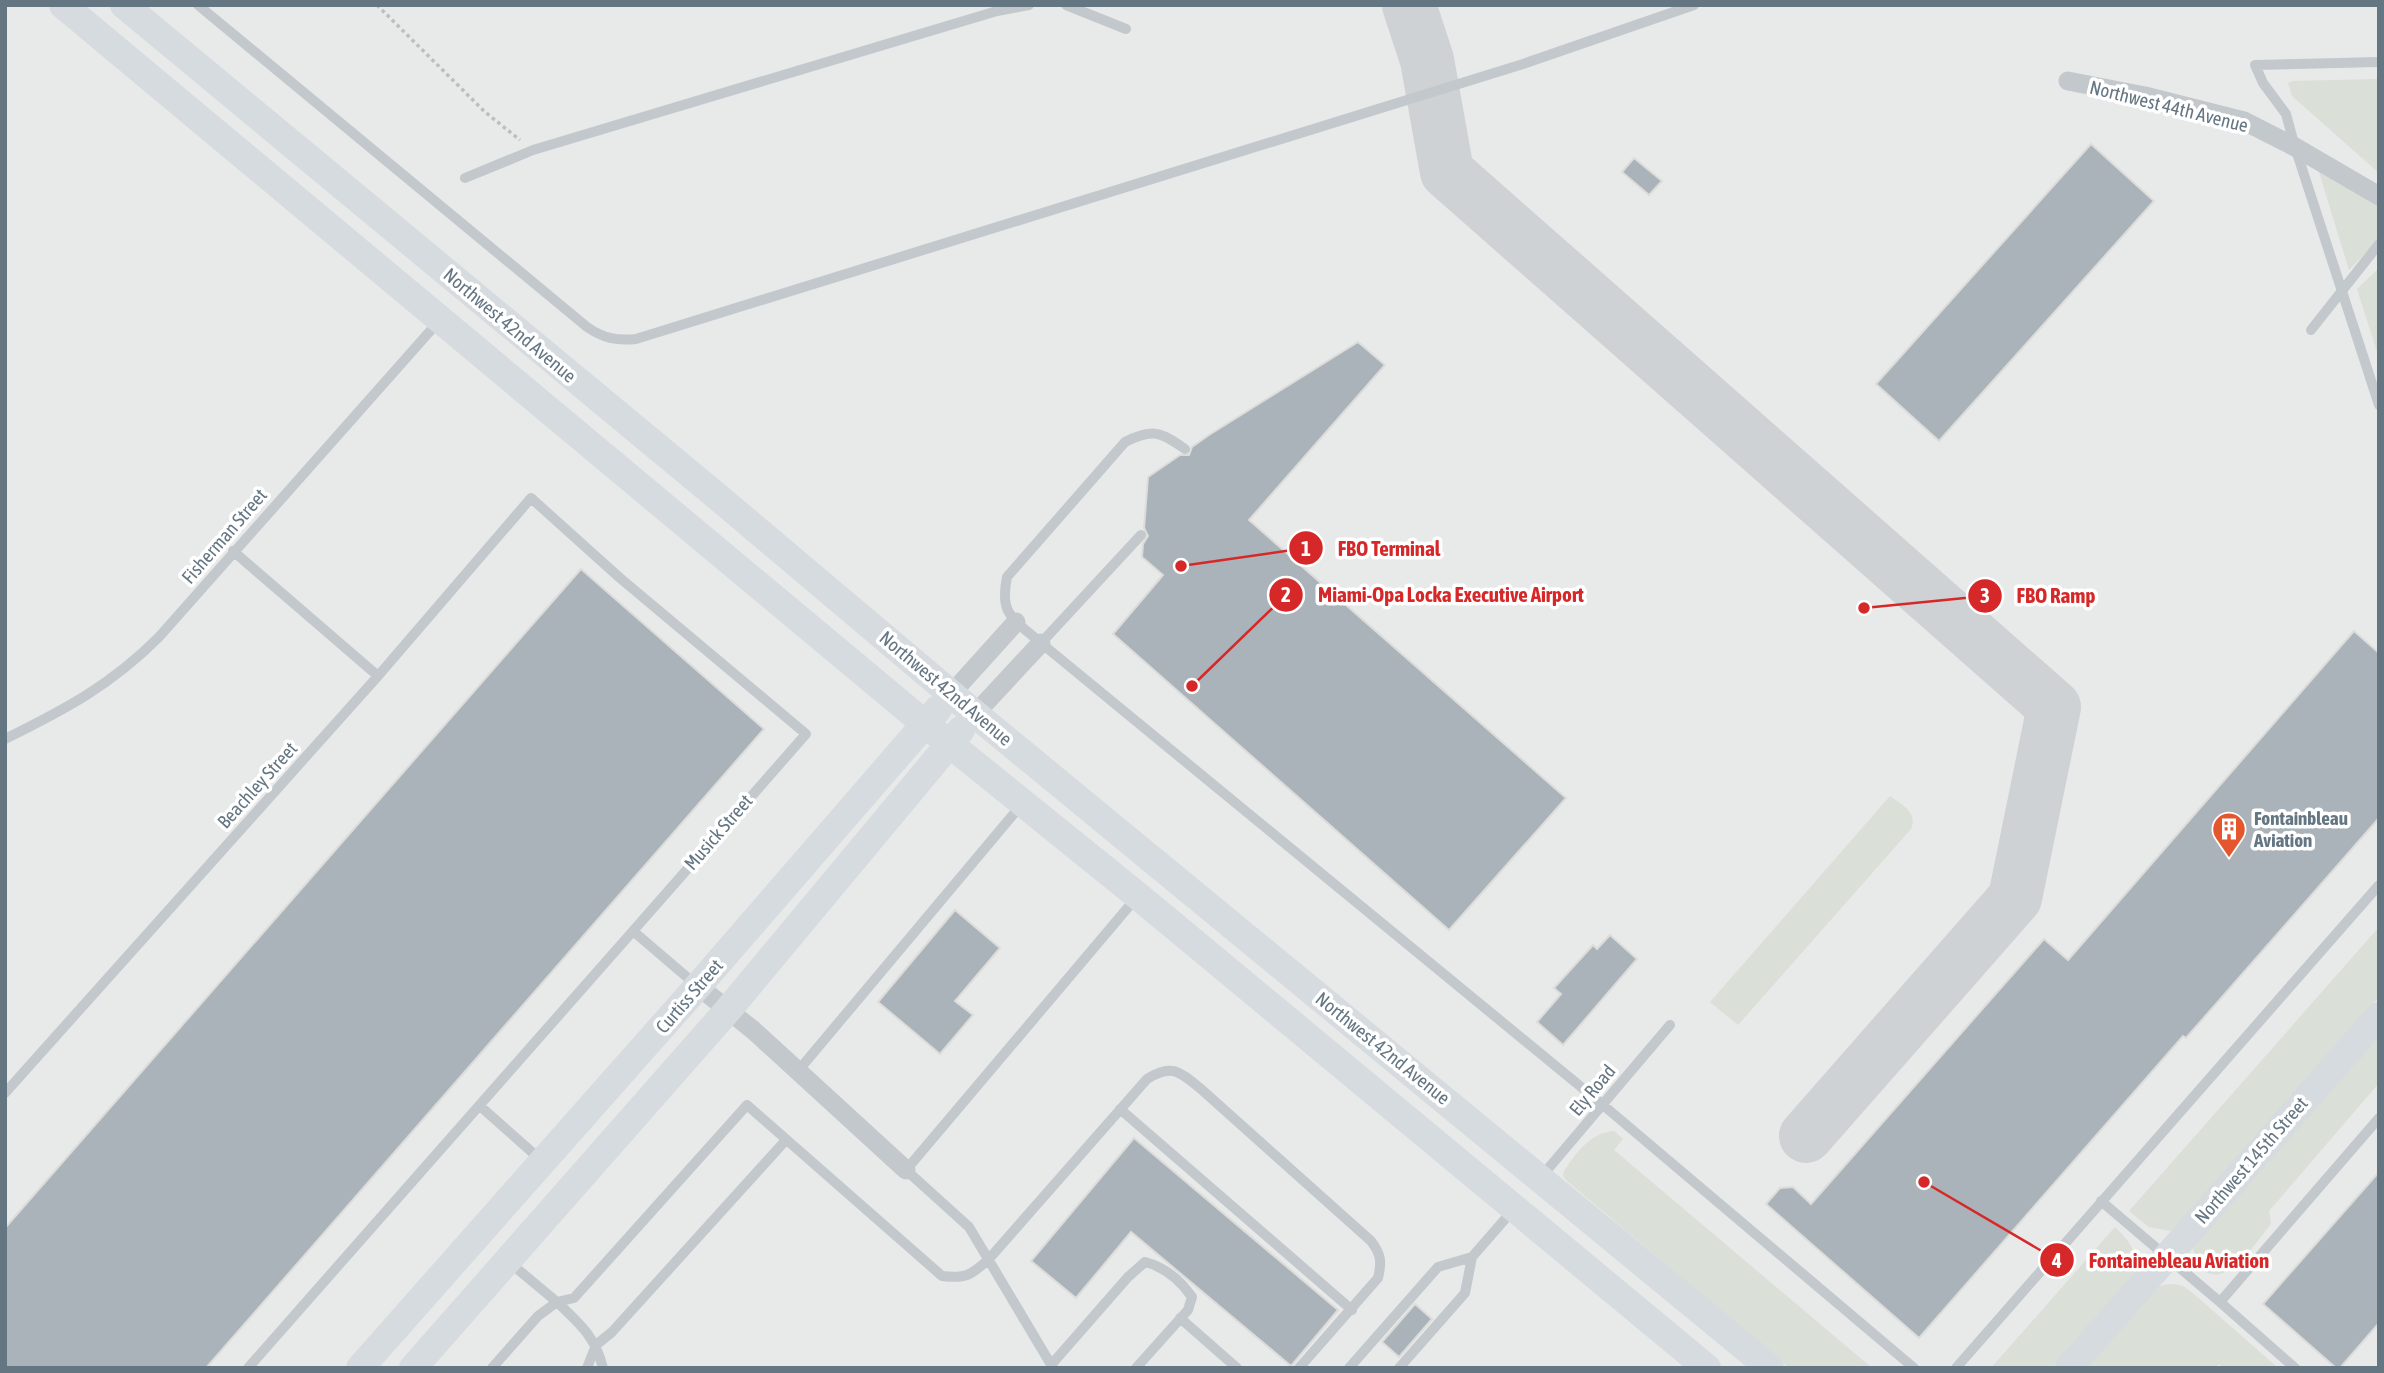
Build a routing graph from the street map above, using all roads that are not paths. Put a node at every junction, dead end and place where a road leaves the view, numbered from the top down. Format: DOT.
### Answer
graph roads {
  1 [pos="63,5"];
  2 [pos="124,5"];
  3 [pos="198,5"];
  4 [pos="1028,5"];
  5 [pos="1066,5"];
  6 [pos="1694,5"];
  7 [pos="1126,29"];
  8 [pos="2379,62"];
  9 [pos="2068,81"];
  10 [pos="2295,147"];
  11 [pos="465,178"];
  12 [pos="2379,196"];
  13 [pos="2379,244"];
  14 [pos="466,288"];
  15 [pos="2342,292"];
  16 [pos="439,321"];
  17 [pos="2311,330"];
  18 [pos="2379,405"];
  19 [pos="1185,449"];
  20 [pos="531,498"];
  21 [pos="1141,535"];
  22 [pos="233,551"];
  23 [pos="1016,622"];
  24 [pos="1041,643"];
  25 [pos="379,676"];
  26 [pos="952,692"];
  27 [pos="975,713"];
  28 [pos="925,724"];
  29 [pos="5,739"];
  30 [pos="949,744"];
  31 [pos="1022,803"];
  32 [pos="2379,885"];
  33 [pos="1138,896"];
  34 [pos="633,931"];
  35 [pos="698,986"];
  36 [pos="728,1010"];
  37 [pos="2379,1016"];
  38 [pos="1670,1025"];
  39 [pos="798,1071"];
  40 [pos="5,1093"];
  41 [pos="480,1105"];
  42 [pos="1603,1105"];
  43 [pos="1121,1110"];
  44 [pos="2379,1118"];
  45 [pos="786,1140"];
  46 [pos="542,1161"];
  47 [pos="906,1170"];
  48 [pos="1541,1178"];
  49 [pos="2101,1201"];
  50 [pos="1514,1209"];
  51 [pos="1472,1257"];
  52 [pos="2166,1257"];
  53 [pos="988,1260"];
  54 [pos="507,1261"];
  55 [pos="557,1302"];
  56 [pos="2220,1302"];
  57 [pos="1352,1310"];
  58 [pos="1180,1318"];
  59 [pos="596,1345"];
  60 [pos="1052,1366"];
  61 [pos="248,1368"];
  62 [pos="360,1368"];
  63 [pos="413,1368"];
  64 [pos="492,1368"];
  65 [pos="587,1368"];
  66 [pos="603,1368"];
  67 [pos="1136,1368"];
  68 [pos="1237,1368"];
  69 [pos="1299,1368"];
  70 [pos="1349,1368"];
  71 [pos="1399,1368"];
  72 [pos="1707,1368"];
  73 [pos="1770,1368"];
  74 [pos="1914,1368"];
  75 [pos="1956,1368"];
  76 [pos="2069,1368"];
  77 [pos="2295,1368"];
  1 -- 16 [label="street, Northwest 42nd Avenue"];
  2 -- 14 [label="street, Northwest 42nd Avenue"];
  3 -- 6 [label="lane"];
  4 -- 11 [label="lane"];
  5 -- 7 [label="lane"];
  8 -- 10 [label="lane"];
  9 -- 10 [label="street, Northwest 44th Avenue"];
  10 -- 12 [label="street, Northwest 44th Avenue"];
  10 -- 15 [label="lane"];
  13 -- 15 [label="lane"];
  14 -- 16 [label="street"];
  14 -- 26 [label="street, Northwest 42nd Avenue"];
  15 -- 17 [label="lane"];
  15 -- 18 [label="lane"];
  16 -- 22 [label="lane, Fisherman Street"];
  16 -- 28 [label="street, Northwest 42nd Avenue"];
  19 -- 23 [label="lane"];
  20 -- 25 [label="lane, Beachley Street"];
  20 -- 34 [label="lane, Musick Street"];
  21 -- 24 [label="lane"];
  22 -- 25 [label="lane"];
  22 -- 29 [label="lane, Fisherman Street"];
  23 -- 24 [label="lane"];
  23 -- 26 [label="street, Curtiss Street"];
  24 -- 27 [label="street, Curtiss Street"];
  24 -- 42 [label="lane"];
  25 -- 40 [label="lane, Beachley Street"];
  26 -- 27 [label="street, Northwest 42nd Avenue"];
  26 -- 28 [label="street, Curtiss Street"];
  27 -- 30 [label="street, Curtiss Street"];
  27 -- 48 [label="street, Northwest 42nd Avenue"];
  28 -- 30 [label="street, Northwest 42nd Avenue"];
  28 -- 35 [label="street, Curtiss Street"];
  30 -- 31 [label="street, Northwest 42nd Avenue"];
  30 -- 36 [label="street, Curtiss Street"];
  31 -- 33 [label="street, Northwest 42nd Avenue"];
  31 -- 39 [label="lane"];
  32 -- 49 [label="lane"];
  33 -- 47 [label="lane"];
  33 -- 50 [label="street, Northwest 42nd Avenue"];
  34 -- 35 [label="lane"];
  34 -- 41 [label="lane"];
  35 -- 36 [label="street"];
  35 -- 46 [label="street, Curtiss Street"];
  36 -- 39 [label="street"];
  36 -- 54 [label="street, Curtiss Street"];
  37 -- 52 [label="street, Northwest 145th Street"];
  38 -- 42 [label="lane, Ely Road"];
  39 -- 47 [label="street"];
  41 -- 46 [label="lane"];
  41 -- 61 [label="lane"];
  42 -- 48 [label="lane, Ely Road"];
  42 -- 74 [label="lane"];
  43 -- 53 [label="lane"];
  43 -- 57 [label="lane"];
  43 -- 57 [label="lane"];
  44 -- 56 [label="lane"];
  45 -- 53 [label="lane"];
  45 -- 55 [label="lane"];
  45 -- 59 [label="lane"];
  46 -- 62 [label="street, Curtiss Street"];
  47 -- 53 [label="lane"];
  48 -- 50 [label="street"];
  48 -- 73 [label="street, Northwest 42nd Avenue"];
  49 -- 52 [label="lane"];
  49 -- 75 [label="lane"];
  50 -- 51 [label="lane"];
  50 -- 72 [label="street, Northwest 42nd Avenue"];
  51 -- 70 [label="lane"];
  51 -- 71 [label="lane"];
  52 -- 56 [label="lane"];
  52 -- 76 [label="street, Northwest 145th Street"];
  53 -- 60 [label="lane"];
  54 -- 55 [label="lane"];
  54 -- 63 [label="street, Curtiss Street"];
  55 -- 59 [label="lane"];
  55 -- 64 [label="lane"];
  56 -- 77 [label="lane"];
  57 -- 69 [label="lane"];
  58 -- 60 [label="lane"];
  58 -- 67 [label="lane"];
  58 -- 68 [label="lane"];
  59 -- 65 [label="lane"];
  59 -- 66 [label="lane"];
}
